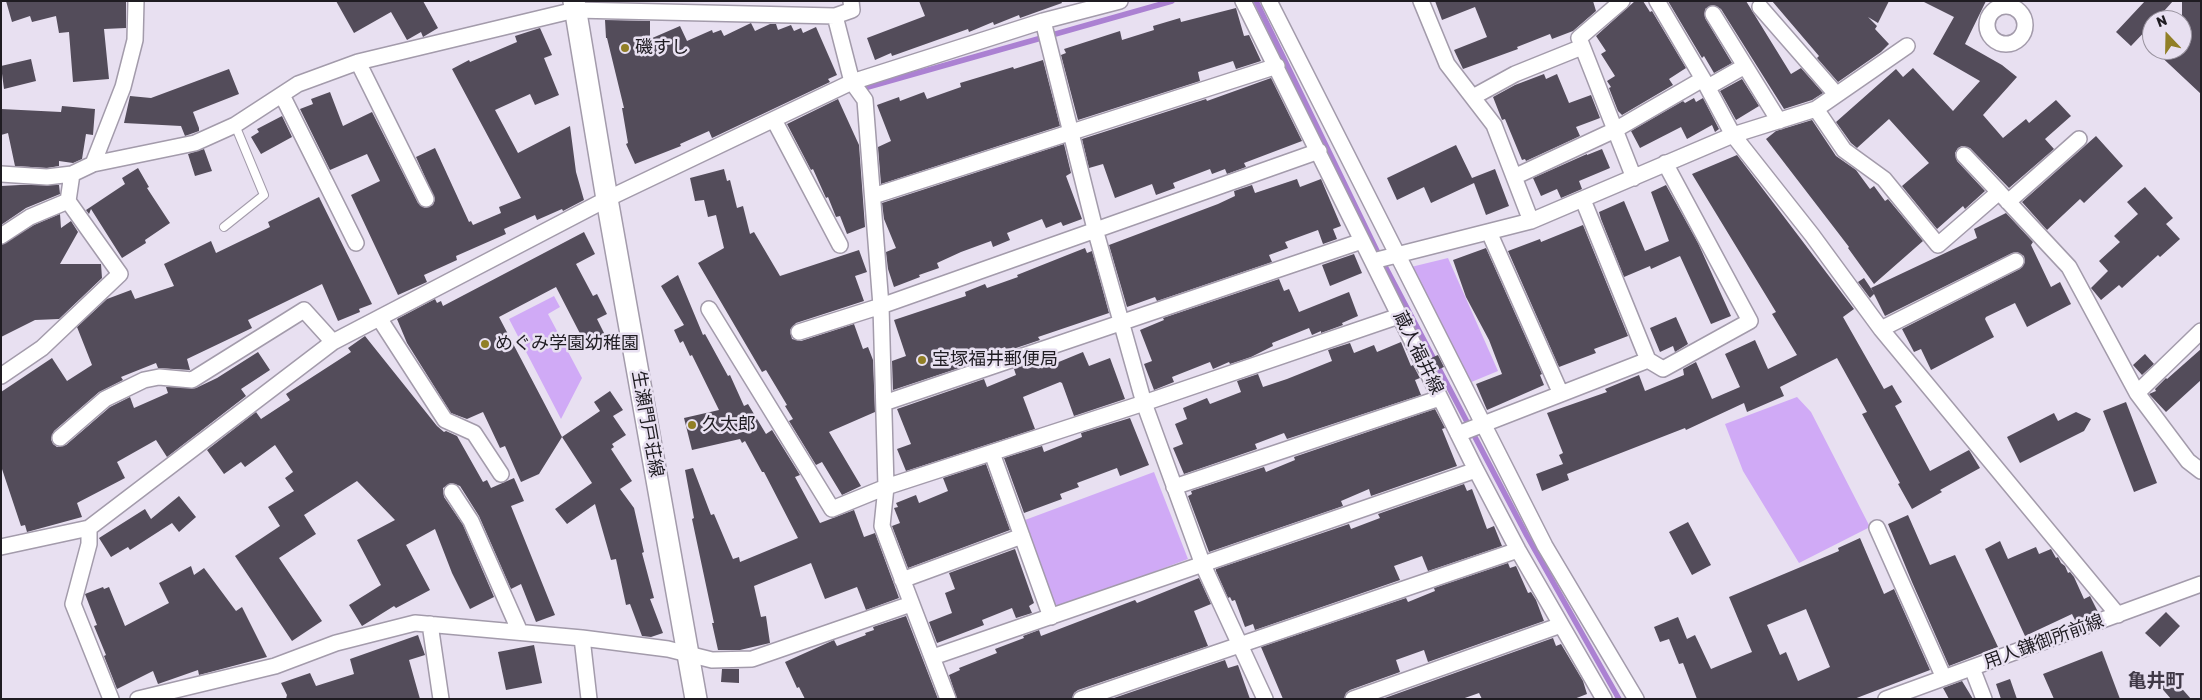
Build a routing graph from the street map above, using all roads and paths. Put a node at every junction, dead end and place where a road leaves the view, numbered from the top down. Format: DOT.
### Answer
graph roads {
  1 [pos="136,1"];
  2 [pos="851,1"];
  3 [pos="1120,1"];
  4 [pos="1243,1"];
  5 [pos="1269,1"];
  6 [pos="1421,1"];
  7 [pos="1622,1"];
  8 [pos="1657,1"];
  9 [pos="574,6"];
  10 [pos="1760,7"];
  11 [pos="1713,14"];
  12 [pos="835,16"];
  13 [pos="1043,21"];
  14 [pos="1907,46"];
  15 [pos="1582,47"];
  16 [pos="358,62"];
  17 [pos="1277,66"];
  18 [pos="1745,66"];
  19 [pos="852,82"];
  20 [pos="1705,83"];
  21 [pos="1836,94"];
  22 [pos="282,95"];
  23 [pos="1472,97"];
  24 [pos="1816,109"];
  25 [pos="774,120"];
  26 [pos="1780,120"];
  27 [pos="235,126"];
  28 [pos="1615,130"];
  29 [pos="1071,132"];
  30 [pos="1733,135"];
  31 [pos="2078,138"];
  32 [pos="1319,151"];
  33 [pos="1964,154"];
  34 [pos="1665,163"];
  35 [pos="93,164"];
  36 [pos="1,174"];
  37 [pos="72,174"];
  38 [pos="1514,177"];
  39 [pos="1634,178"];
  40 [pos="872,196"];
  41 [pos="2004,197"];
  42 [pos="426,199"];
  43 [pos="607,200"];
  44 [pos="1583,200"];
  45 [pos="68,201"];
  46 [pos="1531,221"];
  47 [pos="224,227"];
  48 [pos="1095,229"];
  49 [pos="1489,232"];
  50 [pos="1,236"];
  51 [pos="1362,241"];
  52 [pos="356,243"];
  53 [pos="840,245"];
  54 [pos="1396,254"];
  55 [pos="1373,261"];
  56 [pos="2016,261"];
  57 [pos="881,306"];
  58 [pos="709,309"];
  59 [pos="1399,316"];
  60 [pos="379,318"];
  61 [pos="1122,322"];
  62 [pos="1881,329"];
  63 [pos="2201,331"];
  64 [pos="799,332"];
  65 [pos="333,342"];
  66 [pos="1648,360"];
  67 [pos="1,376"];
  68 [pos="2137,393"];
  69 [pos="1561,394"];
  70 [pos="1440,398"];
  71 [pos="884,403"];
  72 [pos="1144,403"];
  73 [pos="1470,429"];
  74 [pos="60,438"];
  75 [pos="992,453"];
  76 [pos="1476,470"];
  77 [pos="2201,471"];
  78 [pos="501,474"];
  79 [pos="886,487"];
  80 [pos="1174,487"];
  81 [pos="452,492"];
  82 [pos="89,528"];
  83 [pos="1877,528"];
  84 [pos="1022,536"];
  85 [pos="1,547"];
  86 [pos="1518,550"];
  87 [pos="1203,565"];
  88 [pos="902,580"];
  89 [pos="2201,584"];
  90 [pos="911,604"];
  91 [pos="2118,615"];
  92 [pos="1051,617"];
  93 [pos="430,624"];
  94 [pos="1561,625"];
  95 [pos="520,632"];
  96 [pos="582,638"];
  97 [pos="1239,645"];
  98 [pos="688,653"];
  99 [pos="933,657"];
  100 [pos="1972,668"];
  101 [pos="1944,678"];
  102 [pos="111,699"];
  103 [pos="138,699"];
  104 [pos="441,699"];
  105 [pos="589,699"];
  106 [pos="696,699"];
  107 [pos="948,699"];
  108 [pos="1081,699"];
  109 [pos="1265,699"];
  110 [pos="1353,699"];
  111 [pos="1604,699"];
  112 [pos="1636,699"];
  113 [pos="1886,699"];
  114 [pos="1984,699"];
  1 -- 35 [label="street"];
  2 -- 12 [label="street"];
  3 -- 13 [label="street"];
  4 -- 17 [label="street, 蔵人福井線"];
  5 -- 54 [label="street"];
  6 -- 23 [label="street"];
  7 -- 15 [label="street"];
  8 -- 20 [label="street"];
  9 -- 12 [label="street"];
  9 -- 16 [label="street"];
  9 -- 43 [label="main road, 生瀬門戸荘線"];
  10 -- 21 [label="street"];
  11 -- 18 [label="street"];
  12 -- 19 [label="street"];
  13 -- 19 [label="street"];
  13 -- 29 [label="street"];
  14 -- 21 [label="street"];
  15 -- 23 [label="street"];
  15 -- 28 [label="street"];
  16 -- 22 [label="street"];
  16 -- 42 [label="street"];
  17 -- 29 [label="street"];
  17 -- 32 [label="street, 蔵人福井線"];
  18 -- 20 [label="street"];
  18 -- 26 [label="street"];
  19 -- 25 [label="street"];
  19 -- 40 [label="street"];
  20 -- 28 [label="street"];
  20 -- 30 [label="street"];
  21 -- 24 [label="street"];
  22 -- 27 [label="street"];
  22 -- 52 [label="street"];
  23 -- 38 [label="street"];
  24 -- 26 [label="street"];
  24 -- 41 [label="street"];
  25 -- 43 [label="street"];
  25 -- 53 [label="street"];
  26 -- 30 [label="street"];
  27 -- 35 [label="street"];
  27 -- 47 [label="lane"];
  28 -- 38 [label="street"];
  28 -- 39 [label="street"];
  29 -- 40 [label="street"];
  29 -- 48 [label="street"];
  30 -- 34 [label="street"];
  30 -- 62 [label="street"];
  31 -- 41 [label="street"];
  32 -- 48 [label="street"];
  32 -- 51 [label="street, 蔵人福井線"];
  33 -- 41 [label="street"];
  34 -- 39 [label="street"];
  34 -- 66 [label="street"];
  35 -- 37 [label="street"];
  36 -- 37 [label="street"];
  37 -- 45 [label="street"];
  38 -- 46 [label="street"];
  39 -- 44 [label="street"];
  40 -- 57 [label="street"];
  41 -- 68 [label="street"];
  43 -- 60 [label="street"];
  43 -- 98 [label="main road, 生瀬門戸荘線"];
  44 -- 46 [label="street"];
  44 -- 66 [label="street"];
  45 -- 50 [label="street"];
  45 -- 67 [label="street"];
  46 -- 49 [label="street"];
  48 -- 57 [label="street"];
  48 -- 61 [label="street"];
  49 -- 54 [label="street"];
  49 -- 69 [label="street"];
  51 -- 55 [label="street, 蔵人福井線"];
  51 -- 61 [label="street"];
  54 -- 55 [label="street"];
  54 -- 73 [label="street"];
  55 -- 59 [label="street, 蔵人福井線"];
  56 -- 62 [label="street"];
  57 -- 64 [label="street"];
  57 -- 71 [label="street"];
  58 -- 79 [label="street"];
  59 -- 70 [label="street, 蔵人福井線"];
  59 -- 72 [label="street"];
  60 -- 65 [label="street"];
  60 -- 78 [label="street"];
  61 -- 71 [label="street"];
  61 -- 72 [label="street"];
  62 -- 91 [label="street"];
  63 -- 68 [label="street"];
  65 -- 74 [label="street"];
  65 -- 82 [label="street"];
  66 -- 69 [label="street"];
  68 -- 77 [label="street"];
  69 -- 73 [label="street"];
  70 -- 73 [label="street, 蔵人福井線"];
  70 -- 80 [label="street"];
  71 -- 79 [label="street"];
  72 -- 75 [label="street"];
  72 -- 80 [label="street"];
  73 -- 76 [label="street, 蔵人福井線"];
  73 -- 112 [label="street"];
  75 -- 79 [label="street"];
  75 -- 84 [label="street"];
  76 -- 86 [label="street, 蔵人福井線"];
  76 -- 87 [label="street"];
  79 -- 88 [label="street"];
  80 -- 87 [label="street"];
  81 -- 95 [label="street"];
  82 -- 85 [label="street"];
  82 -- 102 [label="street"];
  83 -- 101 [label="street"];
  84 -- 88 [label="street"];
  84 -- 92 [label="street"];
  86 -- 94 [label="street, 蔵人福井線"];
  86 -- 97 [label="street"];
  87 -- 92 [label="street"];
  87 -- 97 [label="street"];
  88 -- 90 [label="street"];
  89 -- 91 [label="street, 用人鎌御所前線"];
  90 -- 98 [label="street"];
  90 -- 99 [label="street"];
  91 -- 100 [label="street, 用人鎌御所前線"];
  92 -- 99 [label="street"];
  93 -- 95 [label="street"];
  93 -- 103 [label="street"];
  93 -- 104 [label="street"];
  94 -- 110 [label="street"];
  94 -- 111 [label="street, 蔵人福井線"];
  95 -- 96 [label="street"];
  96 -- 98 [label="street"];
  96 -- 105 [label="street"];
  97 -- 108 [label="street"];
  97 -- 109 [label="street"];
  98 -- 106 [label="main road, 生瀬門戸荘線"];
  99 -- 107 [label="street"];
  100 -- 101 [label="street, 用人鎌御所前線"];
  100 -- 114 [label="street"];
  101 -- 113 [label="street, 用人鎌御所前線"];
}
